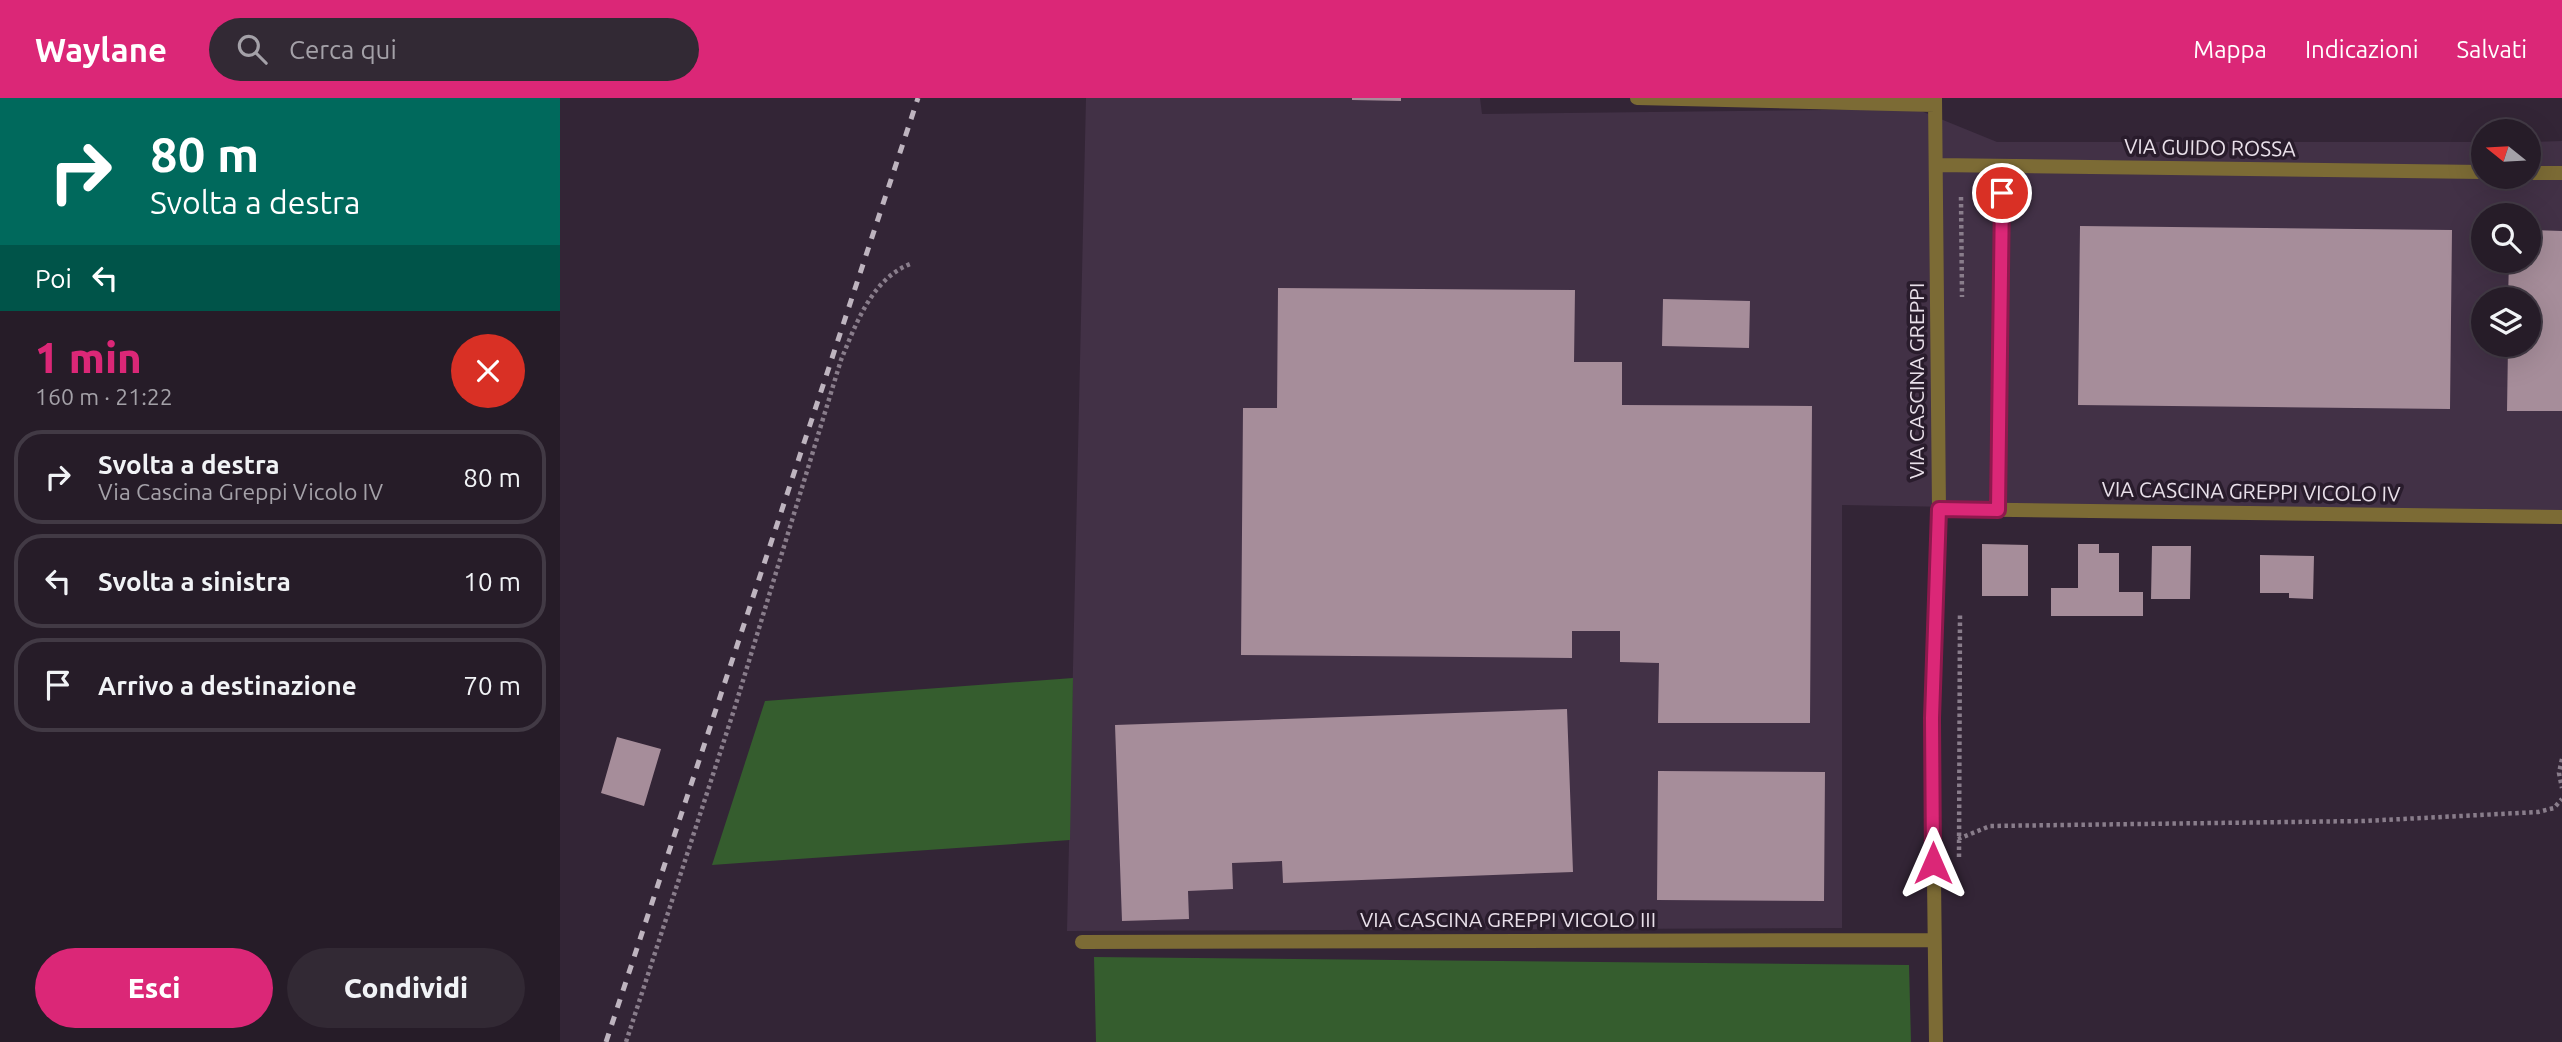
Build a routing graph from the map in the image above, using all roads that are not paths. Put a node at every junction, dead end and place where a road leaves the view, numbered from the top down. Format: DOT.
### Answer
graph roads {
  1 [pos="1637,98"];
  2 [pos="1935,102"];
  3 [pos="1937,165"];
  4 [pos="2002,166"];
  5 [pos="2471,172"];
  6 [pos="2541,173"];
  7 [pos="2562,173"];
  8 [pos="1939,509"];
  9 [pos="1998,510"];
  10 [pos="2562,517"];
  11 [pos="1934,940"];
  12 [pos="1082,942"];
  13 [pos="1936,1042"];
  1 -- 2 [label="street"];
  2 -- 3 [label="street, VIA CASCINA GREPPI"];
  3 -- 4 [label="street, VIA GUIDO ROSSA"];
  3 -- 8 [label="street, VIA CASCINA GREPPI"];
  4 -- 5 [label="street, VIA GUIDO ROSSA"];
  4 -- 9 [label="street"];
  6 -- 7 [label="street"];
  8 -- 9 [label="street, VIA CASCINA GREPPI VICOLO IV"];
  8 -- 11 [label="street, VIA CASCINA GREPPI"];
  9 -- 10 [label="street, VIA CASCINA GREPPI VICOLO IV"];
  11 -- 12 [label="street, VIA CASCINA GREPPI VICOLO III"];
  11 -- 13 [label="street, VIA CASCINA GREPPI"];
}
